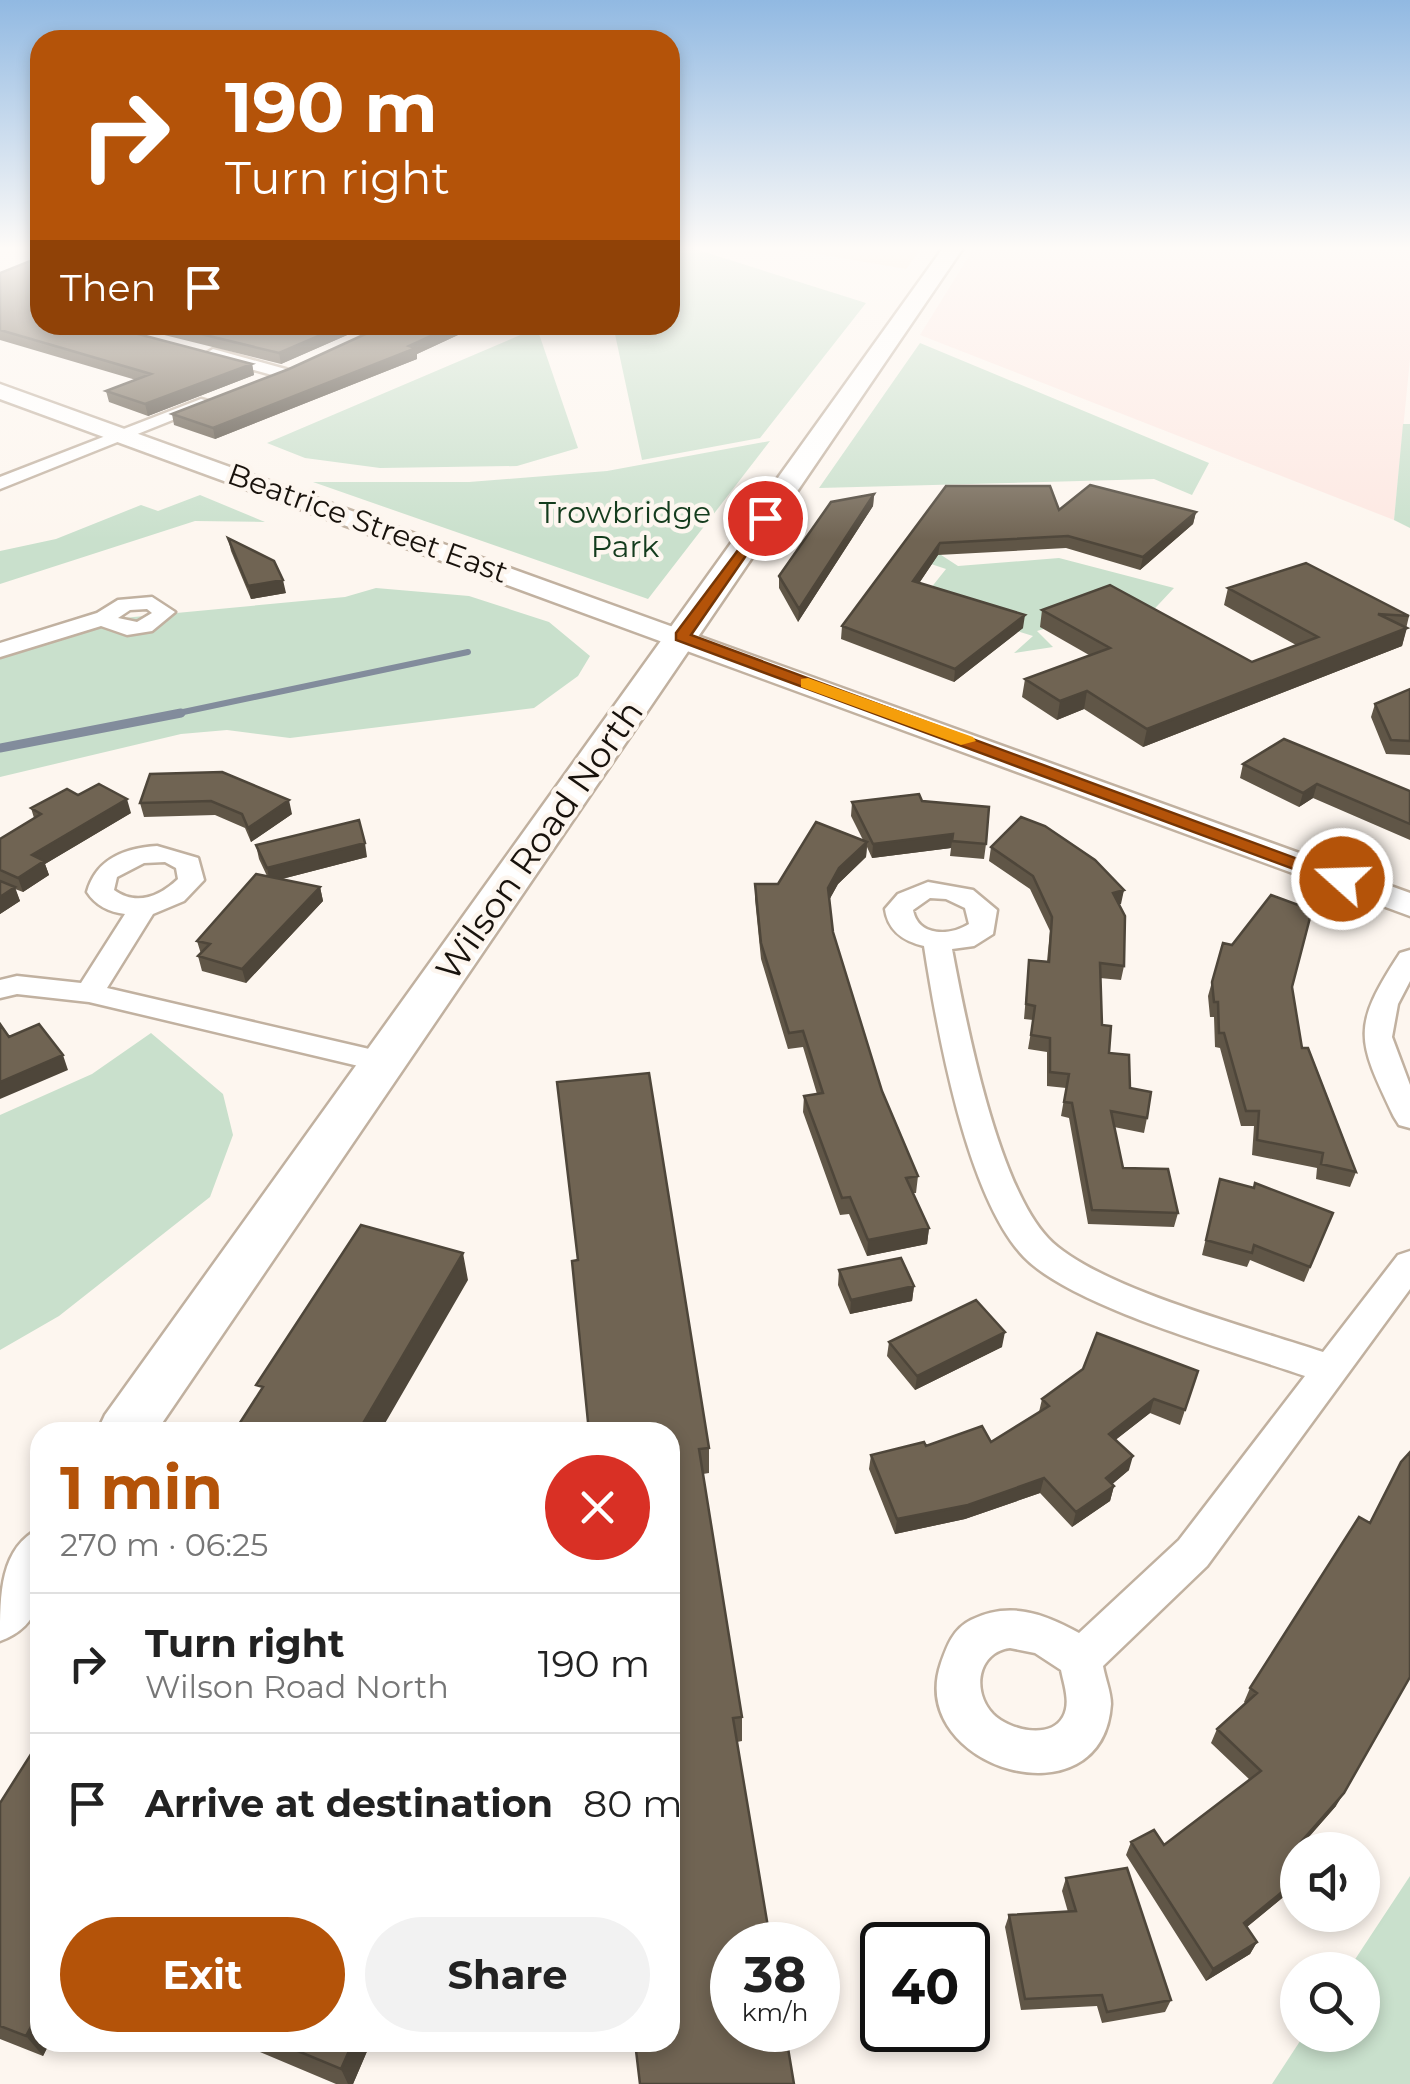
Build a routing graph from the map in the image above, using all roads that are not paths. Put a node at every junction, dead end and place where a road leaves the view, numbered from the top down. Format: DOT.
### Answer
graph roads {
  1 [pos="885,345"];
  2 [pos="194,348"];
  3 [pos="246,388"];
  4 [pos="0,391"];
  5 [pos="227,395"];
  6 [pos="125,434"];
  7 [pos="0,483"];
  8 [pos="105,618"];
  9 [pos="682,637"];
  10 [pos="0,650"];
  11 [pos="1410,905"];
  12 [pos="140,908"];
  13 [pos="937,941"];
  14 [pos="1410,958"];
  15 [pos="0,989"];
  16 [pos="89,993"];
  17 [pos="384,1062"];
  18 [pos="1410,1116"];
  19 [pos="1410,1264"];
  20 [pos="1327,1368"];
  21 [pos="133,1422"];
  22 [pos="30,1569"];
  23 [pos="0,1612"];
  24 [pos="1080,1659"];
  1 -- 9 [label="main road, Wilson Road North"];
  2 -- 3 [label="street"];
  4 -- 6 [label="street, Beatrice Street East"];
  5 -- 6 [label="street"];
  6 -- 7 [label="street"];
  6 -- 9 [label="street, Beatrice Street East"];
  8 -- 10 [label="street"];
  9 -- 11 [label="street, Beatrice Street East"];
  9 -- 17 [label="main road, Wilson Road North"];
  12 -- 16 [label="street"];
  13 -- 20 [label="street"];
  14 -- 18 [label="street"];
  15 -- 16 [label="street"];
  16 -- 17 [label="street"];
  17 -- 21 [label="main road, Wilson Road North"];
  19 -- 20 [label="street"];
  20 -- 24 [label="street"];
  22 -- 23 [label="main road"];
}
